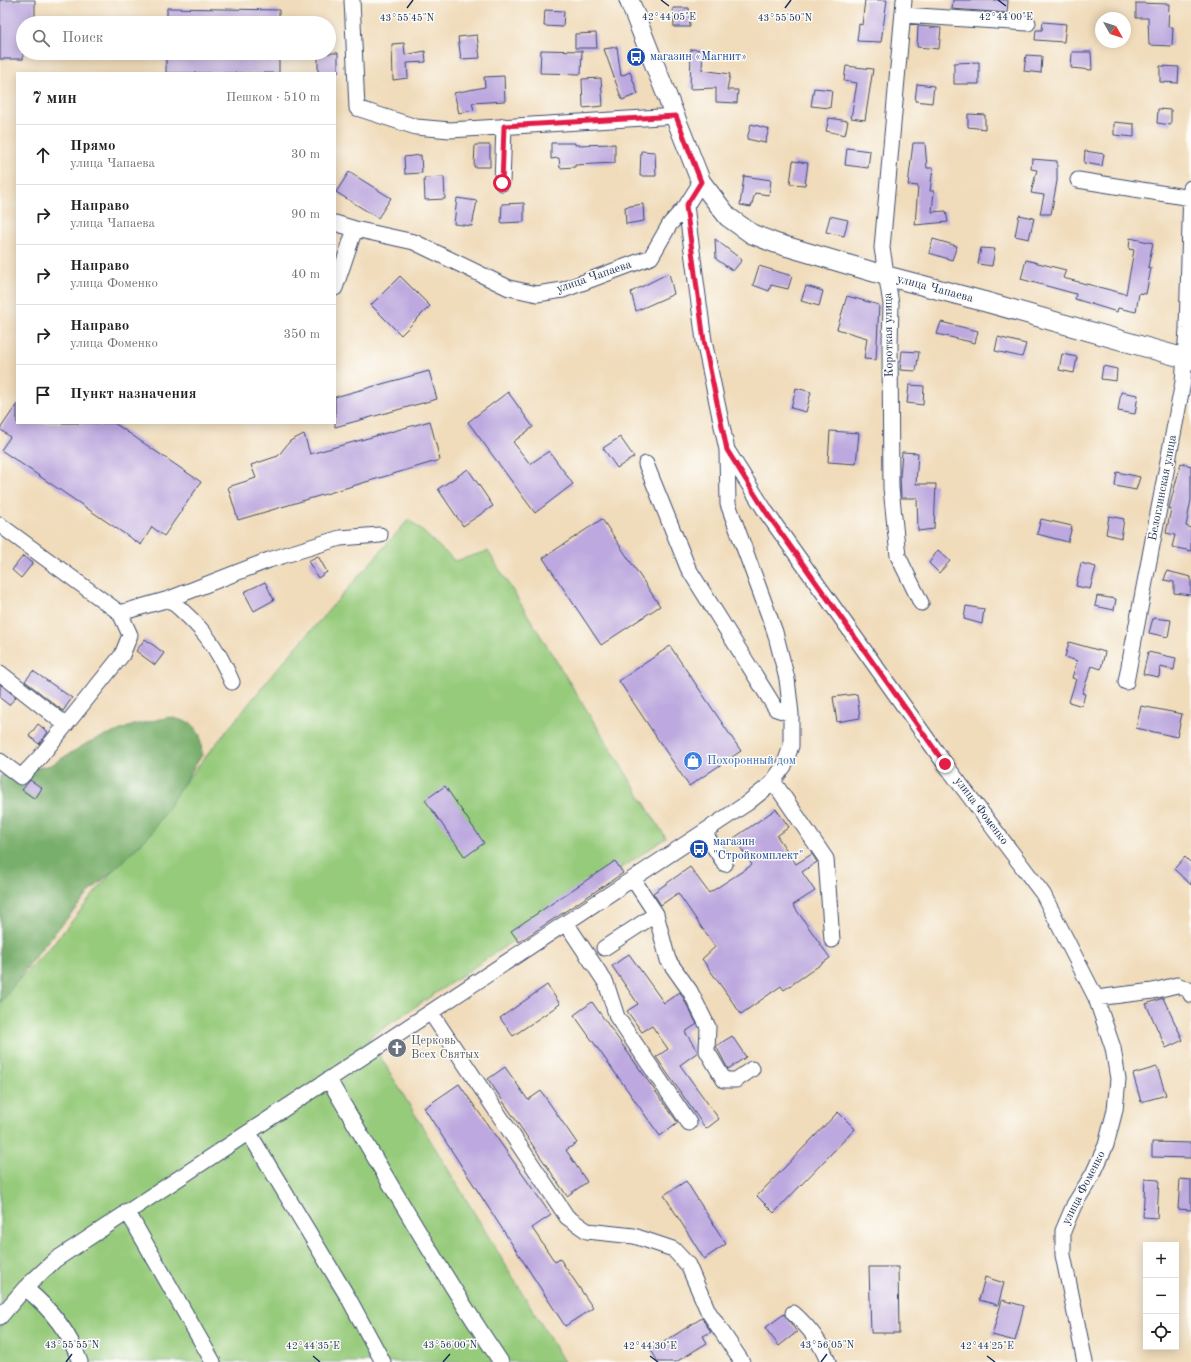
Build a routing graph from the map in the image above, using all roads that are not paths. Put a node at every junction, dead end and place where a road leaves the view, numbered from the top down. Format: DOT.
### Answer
graph roads {
  1 [pos="352,0"];
  2 [pos="629,0"];
  3 [pos="903,7"];
  4 [pos="1028,23"];
  5 [pos="676,116"];
  6 [pos="504,126"];
  7 [pos="1078,180"];
  8 [pos="701,182"];
  9 [pos="502,183"];
  10 [pos="1191,188"];
  11 [pos="1191,198"];
  12 [pos="686,206"];
  13 [pos="336,223"];
  14 [pos="355,229"];
  15 [pos="887,276"];
  16 [pos="336,285"];
  17 [pos="1188,360"];
  18 [pos="727,450"];
  19 [pos="646,464"];
  20 [pos="0,525"];
  21 [pos="380,535"];
  22 [pos="169,599"];
  23 [pos="922,603"];
  24 [pos="120,613"];
  25 [pos="0,673"];
  26 [pos="232,682"];
  27 [pos="1126,682"];
  28 [pos="791,714"];
  29 [pos="66,724"];
  30 [pos="0,762"];
  31 [pos="773,781"];
  32 [pos="704,832"];
  33 [pos="725,864"];
  34 [pos="633,879"];
  35 [pos="656,914"];
  36 [pos="566,923"];
  37 [pos="832,940"];
  38 [pos="604,948"];
  39 [pos="1191,995"];
  40 [pos="1096,998"];
  41 [pos="431,1013"];
  42 [pos="752,1069"];
  43 [pos="329,1080"];
  44 [pos="689,1123"];
  45 [pos="249,1133"];
  46 [pos="128,1211"];
  47 [pos="25,1288"];
  48 [pos="793,1314"];
  49 [pos="0,1317"];
  50 [pos="80,1362"];
  51 [pos="213,1362"];
  52 [pos="383,1362"];
  53 [pos="501,1362"];
  54 [pos="742,1362"];
  55 [pos="828,1362"];
  56 [pos="1085,1362"];
  1 -- 6 [label="street"];
  2 -- 5 [label="main road"];
  3 -- 4 [label="street, Короткая улица"];
  3 -- 15 [label="street, Короткая улица"];
  5 -- 6 [label="street"];
  5 -- 8 [label="main road"];
  6 -- 9 [label="street"];
  7 -- 11 [label="street"];
  8 -- 12 [label="street"];
  8 -- 15 [label="main road, улица Чапаева"];
  10 -- 11 [label="street, Белоглинская улица"];
  11 -- 17 [label="street, Белоглинская улица"];
  12 -- 14 [label="street, улица Чапаева"];
  12 -- 18 [label="street, улица Фоменко"];
  13 -- 14 [label="street, улица Чапаева"];
  14 -- 16 [label="street"];
  15 -- 17 [label="main road, улица Чапаева"];
  15 -- 23 [label="street, Короткая улица"];
  17 -- 27 [label="street, Белоглинская улица"];
  18 -- 28 [label="street"];
  18 -- 40 [label="street, улица Фоменко"];
  19 -- 28 [label="street"];
  20 -- 24 [label="street"];
  21 -- 22 [label="street"];
  22 -- 24 [label="street"];
  22 -- 26 [label="street"];
  24 -- 29 [label="street"];
  25 -- 29 [label="street"];
  28 -- 31 [label="street"];
  29 -- 30 [label="street"];
  31 -- 32 [label="street"];
  31 -- 37 [label="street"];
  32 -- 33 [label="street"];
  32 -- 34 [label="street"];
  34 -- 35 [label="street"];
  34 -- 36 [label="street"];
  35 -- 38 [label="street"];
  35 -- 42 [label="street"];
  36 -- 41 [label="street"];
  36 -- 44 [label="street"];
  39 -- 40 [label="street"];
  40 -- 56 [label="street, улица Фоменко"];
  41 -- 43 [label="street"];
  41 -- 54 [label="street"];
  43 -- 45 [label="street"];
  43 -- 53 [label="street"];
  45 -- 46 [label="street"];
  45 -- 52 [label="street"];
  46 -- 47 [label="street"];
  46 -- 51 [label="street"];
  47 -- 49 [label="street"];
  47 -- 50 [label="street"];
  48 -- 55 [label="street"];
}
